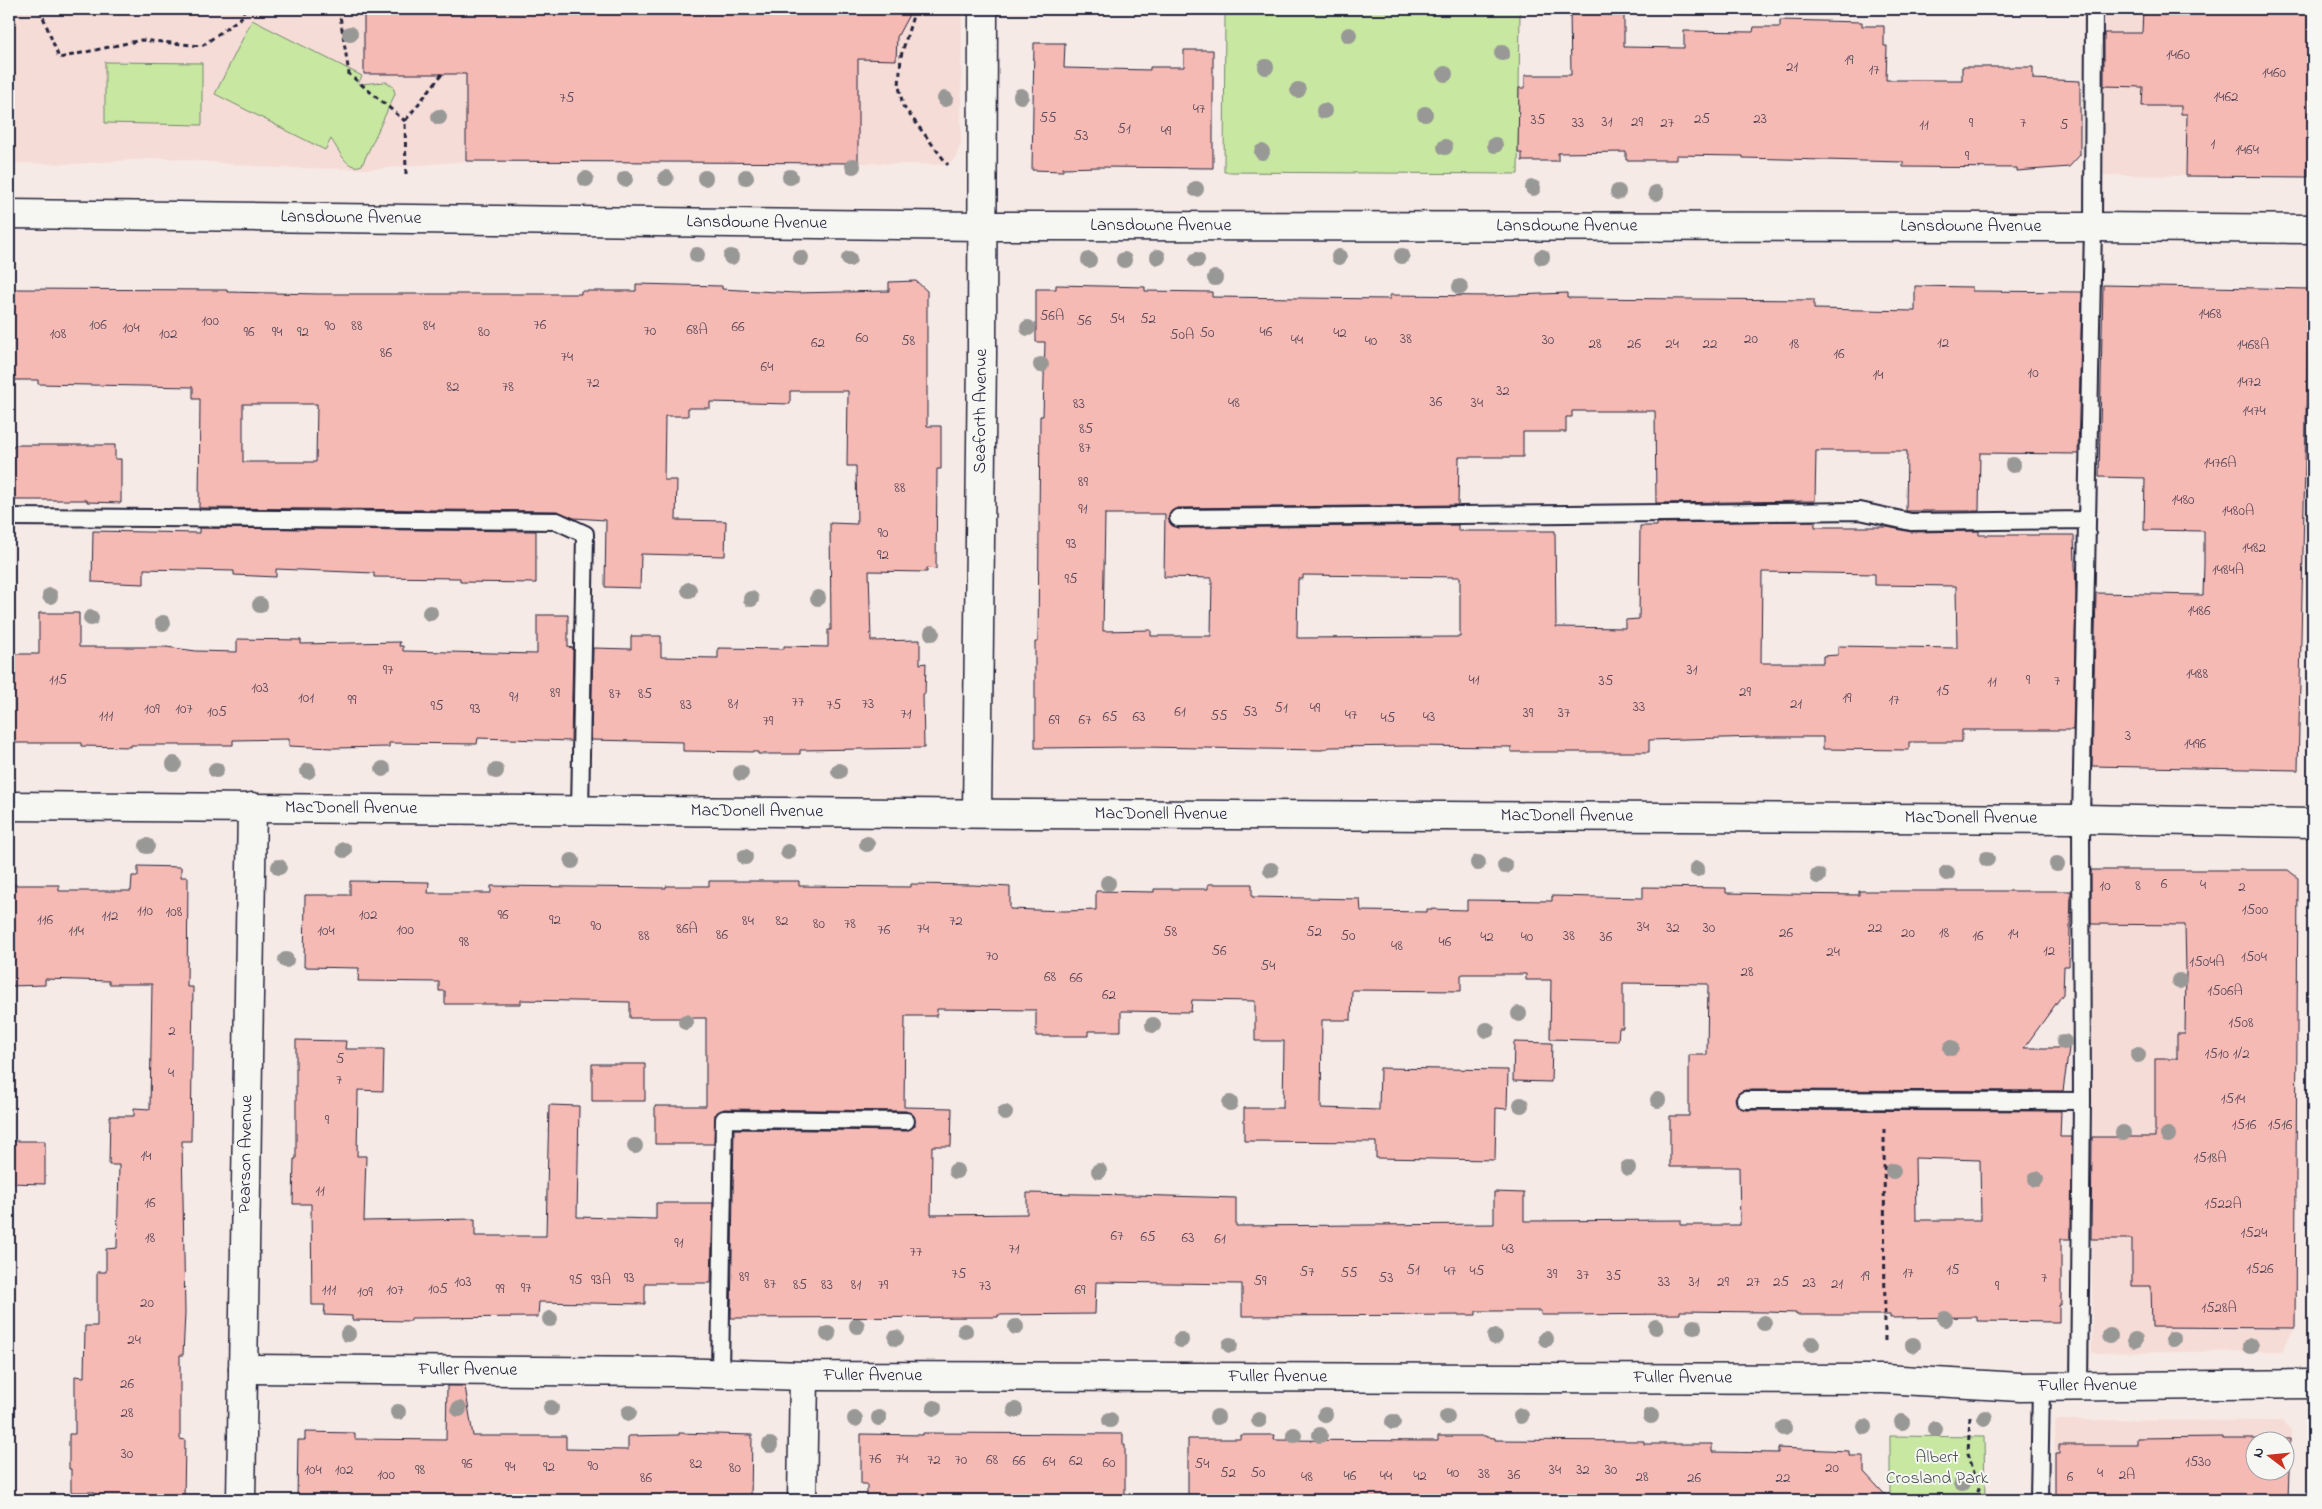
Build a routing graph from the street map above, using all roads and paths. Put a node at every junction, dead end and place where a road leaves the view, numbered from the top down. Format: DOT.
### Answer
graph roads {
  1 [pos="40,9"];
  2 [pos="244,9"];
  3 [pos="339,9"];
  4 [pos="915,9"];
  5 [pos="983,9"];
  6 [pos="2094,9"];
  7 [pos="442,74"];
  8 [pos="405,121"];
  9 [pos="953,172"];
  10 [pos="406,174"];
  11 [pos="9,214"];
  12 [pos="982,226"];
  13 [pos="2093,227"];
  14 [pos="2313,229"];
  15 [pos="9,517"];
  16 [pos="1178,518"];
  17 [pos="2086,520"];
  18 [pos="9,806"];
  19 [pos="252,807"];
  20 [pos="580,811"];
  21 [pos="977,813"];
  22 [pos="2081,819"];
  23 [pos="2313,823"];
  24 [pos="1745,1100"];
  25 [pos="1884,1100"];
  26 [pos="2082,1101"];
  27 [pos="906,1121"];
  28 [pos="1885,1348"];
  29 [pos="243,1368"];
  30 [pos="720,1373"];
  31 [pos="804,1376"];
  32 [pos="2313,1384"];
  33 [pos="2079,1385"];
  34 [pos="2030,1386"];
  35 [pos="1970,1413"];
  36 [pos="241,1500"];
  37 [pos="802,1500"];
  38 [pos="1974,1500"];
  39 [pos="2039,1500"];
  1 -- 2 [label="path"];
  3 -- 8 [label="path"];
  4 -- 9 [label="path"];
  5 -- 12 [label="street, Seaforth Avenue"];
  6 -- 13 [label="lane"];
  7 -- 8 [label="path"];
  8 -- 10 [label="path"];
  11 -- 12 [label="street, Lansdowne Avenue"];
  12 -- 13 [label="street, Lansdowne Avenue"];
  12 -- 21 [label="street, Seaforth Avenue"];
  13 -- 14 [label="street, Lansdowne Avenue"];
  13 -- 17 [label="lane"];
  15 -- 20 [label="lane"];
  16 -- 17 [label="lane"];
  17 -- 22 [label="lane"];
  18 -- 19 [label="street, MacDonell Avenue"];
  19 -- 20 [label="street, MacDonell Avenue"];
  19 -- 29 [label="street, Pearson Avenue"];
  20 -- 21 [label="street, MacDonell Avenue"];
  21 -- 22 [label="street, MacDonell Avenue"];
  22 -- 23 [label="street, MacDonell Avenue"];
  22 -- 26 [label="lane"];
  24 -- 25 [label="lane"];
  25 -- 26 [label="lane"];
  25 -- 28 [label="path"];
  26 -- 33 [label="lane"];
  27 -- 30 [label="lane"];
  29 -- 30 [label="street, Fuller Avenue"];
  29 -- 36 [label="street, Pearson Avenue"];
  30 -- 31 [label="street, Fuller Avenue"];
  31 -- 34 [label="street, Fuller Avenue"];
  31 -- 37 [label="street"];
  32 -- 33 [label="street, Fuller Avenue"];
  33 -- 34 [label="street, Fuller Avenue"];
  34 -- 39 [label="lane"];
  35 -- 38 [label="path"];
}
